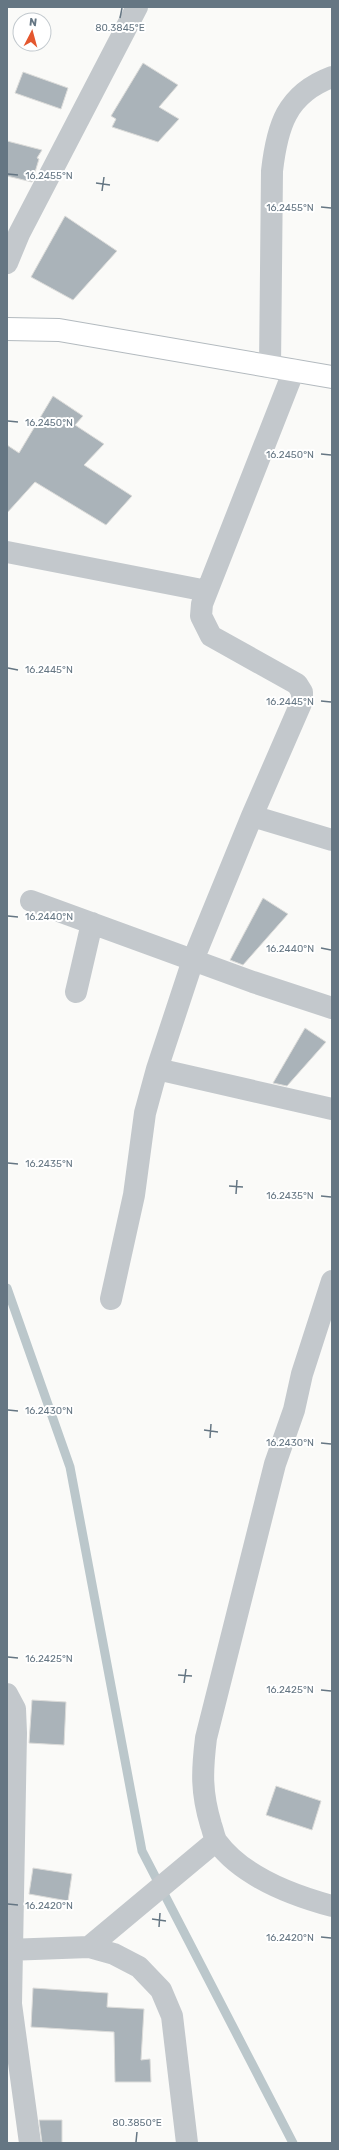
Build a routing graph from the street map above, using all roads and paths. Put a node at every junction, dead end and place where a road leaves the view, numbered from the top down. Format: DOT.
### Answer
graph roads {
  1 [pos="137,7"];
  2 [pos="332,77"];
  3 [pos="7,263"];
  4 [pos="7,329"];
  5 [pos="270,367"];
  6 [pos="294,370"];
  7 [pos="332,376"];
  8 [pos="7,552"];
  9 [pos="207,592"];
  10 [pos="252,816"];
  11 [pos="332,840"];
  12 [pos="31,901"];
  13 [pos="92,923"];
  14 [pos="193,960"];
  15 [pos="76,992"];
  16 [pos="332,1008"];
  17 [pos="157,1069"];
  18 [pos="332,1109"];
  19 [pos="332,1280"];
  20 [pos="111,1299"];
  21 [pos="7,1694"];
  22 [pos="216,1841"];
  23 [pos="332,1906"];
  24 [pos="89,1947"];
  25 [pos="9,1950"];
  26 [pos="30,2143"];
  27 [pos="187,2143"];
  1 -- 3 [label="street"];
  2 -- 5 [label="street"];
  4 -- 5 [label="street"];
  5 -- 6 [label="street"];
  6 -- 7 [label="street"];
  6 -- 9 [label="street"];
  8 -- 9 [label="street"];
  9 -- 10 [label="street"];
  10 -- 11 [label="street"];
  10 -- 14 [label="street"];
  12 -- 13 [label="street"];
  13 -- 14 [label="street"];
  13 -- 15 [label="street"];
  14 -- 16 [label="street"];
  14 -- 17 [label="street"];
  17 -- 18 [label="street"];
  17 -- 20 [label="street"];
  19 -- 22 [label="street"];
  21 -- 25 [label="street"];
  22 -- 23 [label="street"];
  22 -- 24 [label="street"];
  24 -- 25 [label="street"];
  24 -- 27 [label="street"];
  25 -- 26 [label="street"];
}
